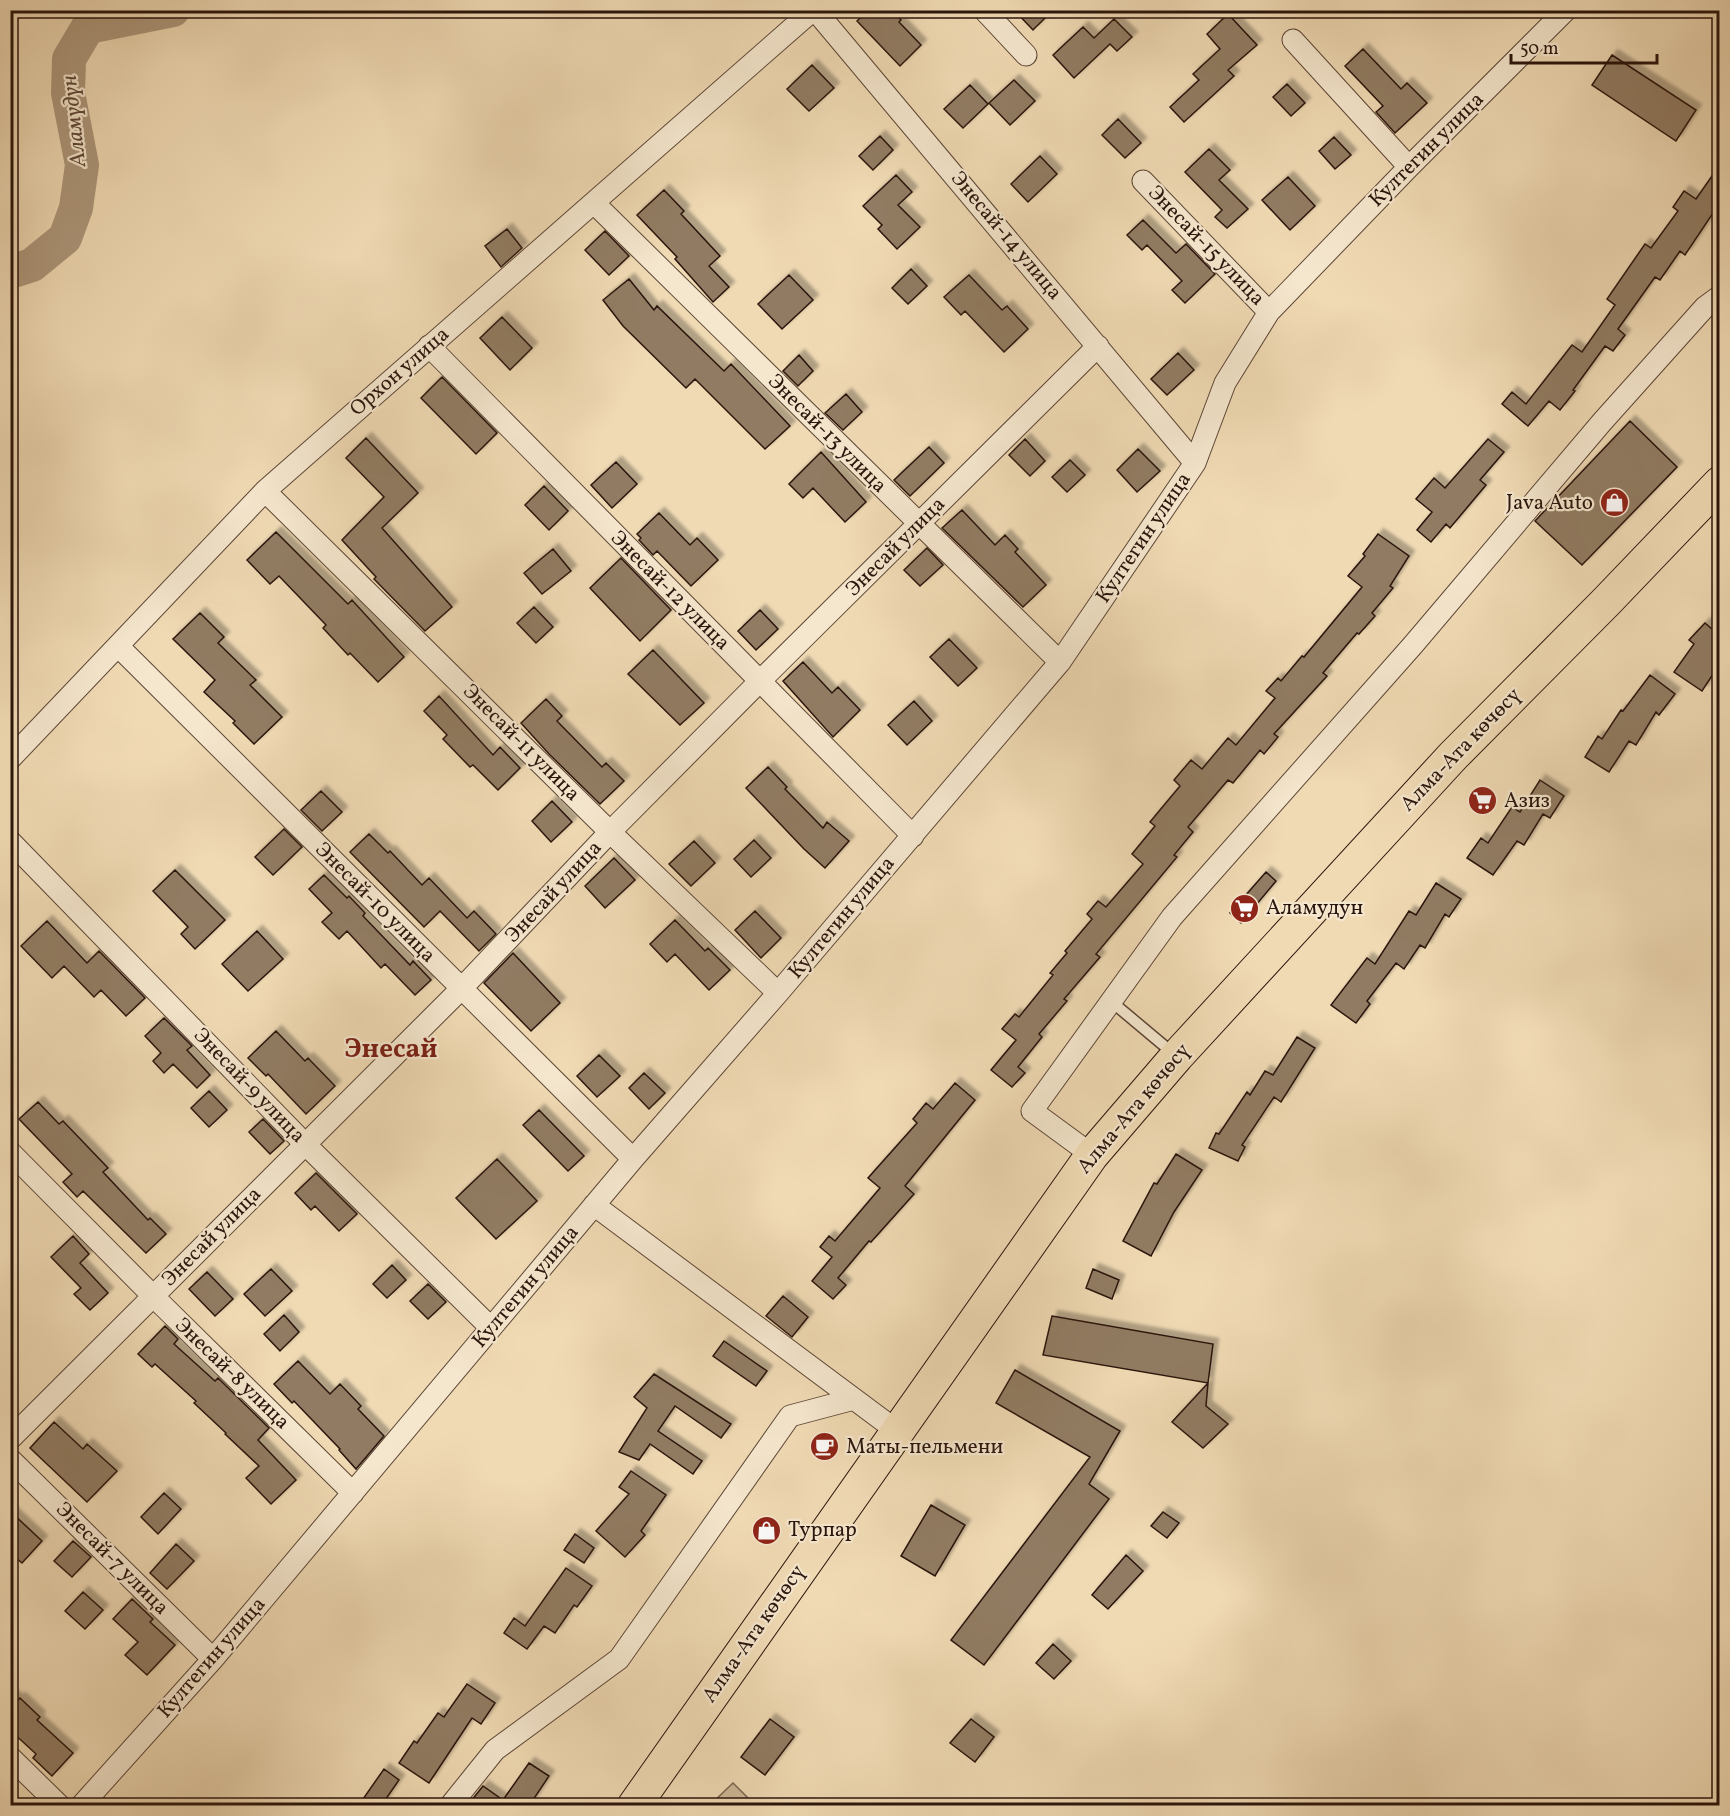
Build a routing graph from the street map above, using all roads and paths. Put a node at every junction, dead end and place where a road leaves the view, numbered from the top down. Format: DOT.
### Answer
graph roads {
  1 [pos="814,10"];
  2 [pos="984,10"];
  3 [pos="1559,13"];
  4 [pos="1293,40"];
  5 [pos="1026,55"];
  6 [pos="1409,167"];
  7 [pos="1143,181"];
  8 [pos="595,204"];
  9 [pos="1719,296"];
  10 [pos="1269,312"];
  11 [pos="429,346"];
  12 [pos="1098,346"];
  13 [pos="1195,463"];
  14 [pos="1719,483"];
  15 [pos="265,491"];
  16 [pos="919,525"];
  17 [pos="118,646"];
  18 [pos="1060,662"];
  19 [pos="759,682"];
  20 [pos="10,759"];
  21 [pos="610,832"];
  22 [pos="912,836"];
  23 [pos="10,841"];
  24 [pos="461,989"];
  25 [pos="778,993"];
  26 [pos="1112,1002"];
  27 [pos="1177,1056"];
  28 [pos="305,1144"];
  29 [pos="10,1152"];
  30 [pos="1092,1155"];
  31 [pos="633,1159"];
  32 [pos="594,1205"];
  33 [pos="153,1296"];
  34 [pos="491,1328"];
  35 [pos="854,1399"];
  36 [pos="897,1431"];
  37 [pos="10,1439"];
  38 [pos="10,1459"];
  39 [pos="353,1493"];
  40 [pos="213,1659"];
  41 [pos="10,1758"];
  42 [pos="60,1806"];
  43 [pos="81,1806"];
  44 [pos="450,1806"];
  45 [pos="634,1806"];
  1 -- 8 [label="street, Орхон улица"];
  1 -- 12 [label="street, Энесай-14 улица"];
  2 -- 5 [label="street"];
  3 -- 6 [label="street, Култегин улица"];
  4 -- 6 [label="street"];
  6 -- 10 [label="street, Култегин улица"];
  7 -- 10 [label="street, Энесай-15 улица"];
  8 -- 11 [label="street, Орхон улица"];
  8 -- 16 [label="street, Энесай-13 улица"];
  9 -- 26 [label="street"];
  10 -- 13 [label="street, Култегин улица"];
  11 -- 15 [label="street, Орхон улица"];
  11 -- 19 [label="street, Энесай-12 улица"];
  12 -- 13 [label="street, Энесай-14 улица"];
  12 -- 16 [label="street, Энесай улица"];
  13 -- 18 [label="street, Култегин улица"];
  14 -- 27 [label="main road, Алма-Ата көчөсү"];
  15 -- 17 [label="street, Орхон улица"];
  15 -- 21 [label="street, Энесай-11 улица"];
  16 -- 18 [label="street, Энесай-13 улица"];
  16 -- 19 [label="street, Энесай улица"];
  17 -- 20 [label="street, Орхон улица"];
  17 -- 24 [label="street, Энесай-10 улица"];
  18 -- 22 [label="street, Култегин улица"];
  19 -- 21 [label="street, Энесай улица"];
  19 -- 22 [label="street, Энесай-12 улица"];
  21 -- 24 [label="street, Энесай улица"];
  21 -- 25 [label="street, Энесай-11 улица"];
  22 -- 25 [label="street, Култегин улица"];
  23 -- 28 [label="street, Энесай-9 улица"];
  24 -- 28 [label="street, Энесай улица"];
  24 -- 31 [label="street, Энесай-10 улица"];
  25 -- 31 [label="street, Култегин улица"];
  26 -- 27 [label="lane"];
  26 -- 30 [label="street"];
  27 -- 30 [label="main road, Алма-Ата көчөсү"];
  28 -- 33 [label="street, Энесай улица"];
  28 -- 34 [label="street, Энесай-9 улица"];
  29 -- 33 [label="street, Энесай-8 улица"];
  30 -- 36 [label="main road, Алма-Ата көчөсү"];
  31 -- 32 [label="street, Култегин улица"];
  32 -- 34 [label="street, Култегин улица"];
  32 -- 35 [label="street"];
  33 -- 37 [label="street, Энесай улица"];
  33 -- 39 [label="street, Энесай-8 улица"];
  34 -- 39 [label="street, Култегин улица"];
  35 -- 36 [label="street"];
  35 -- 44 [label="street"];
  36 -- 45 [label="main road, Алма-Ата көчөсү"];
  38 -- 40 [label="street, Энесай-7 улица"];
  39 -- 40 [label="street, Култегин улица"];
  40 -- 43 [label="street, Култегин улица"];
  41 -- 42 [label="street"];
}
